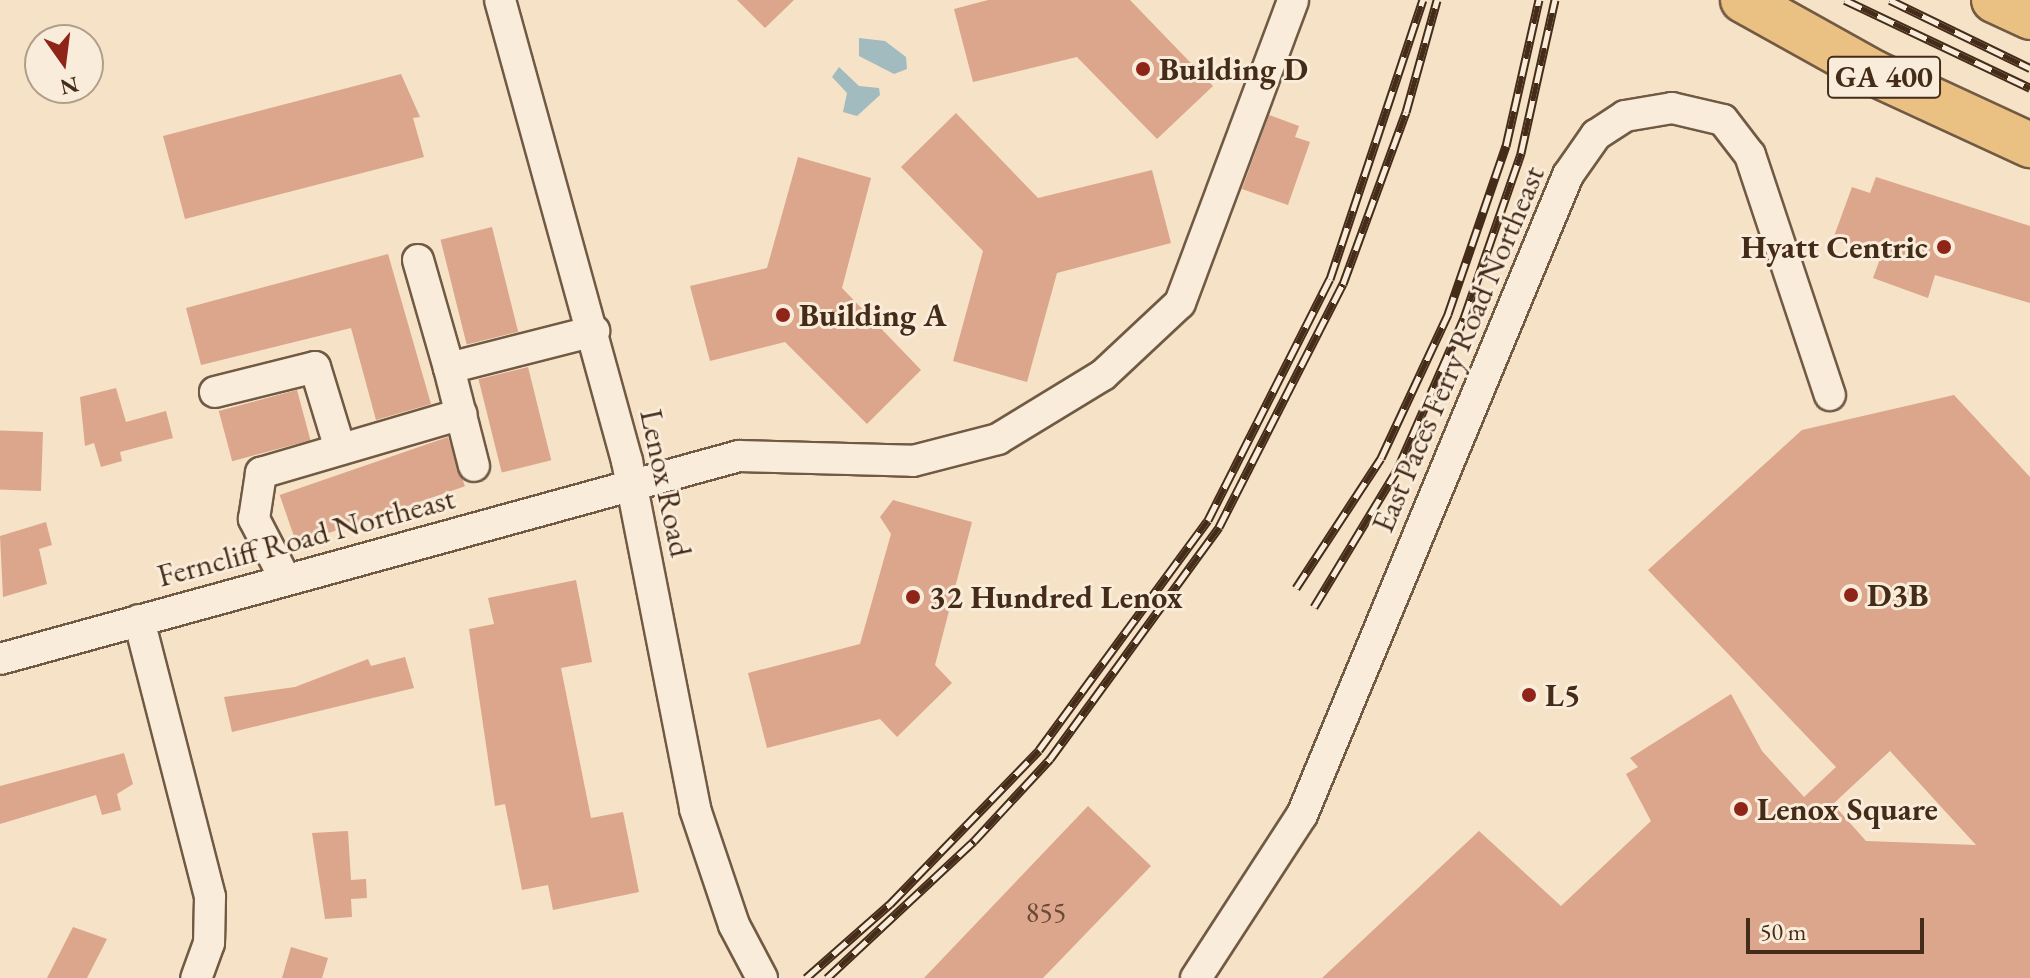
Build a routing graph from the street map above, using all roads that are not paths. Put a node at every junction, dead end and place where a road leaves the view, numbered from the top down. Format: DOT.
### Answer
graph roads {
  1 [pos="500,0"];
  2 [pos="1743,0"];
  3 [pos="1994,0"];
  4 [pos="1286,4"];
  5 [pos="2030,17"];
  6 [pos="2030,145"];
  7 [pos="418,260"];
  8 [pos="594,331"];
  9 [pos="449,368"];
  10 [pos="215,392"];
  11 [pos="1830,395"];
  12 [pos="461,414"];
  13 [pos="340,449"];
  14 [pos="474,466"];
  15 [pos="632,484"];
  16 [pos="294,577"];
  17 [pos="139,620"];
  18 [pos="0,659"];
  19 [pos="196,978"];
  20 [pos="762,978"];
  21 [pos="1196,978"];
  1 -- 8 [label="street, Lenox Road"];
  2 -- 6 [label="highway, GA 400"];
  3 -- 5 [label="highway"];
  4 -- 15 [label="street, Ferncliff Road Northeast"];
  7 -- 9 [label="street"];
  8 -- 9 [label="street"];
  8 -- 15 [label="street, Lenox Road"];
  9 -- 12 [label="street"];
  10 -- 13 [label="street"];
  11 -- 21 [label="street, East Paces Ferry Road Northeast"];
  12 -- 13 [label="street"];
  12 -- 14 [label="street"];
  13 -- 16 [label="street"];
  15 -- 16 [label="street, Ferncliff Road Northeast"];
  15 -- 20 [label="street, Lenox Road"];
  16 -- 17 [label="street, Ferncliff Road Northeast"];
  17 -- 18 [label="street, Ferncliff Road Northeast"];
  17 -- 19 [label="street"];
}
